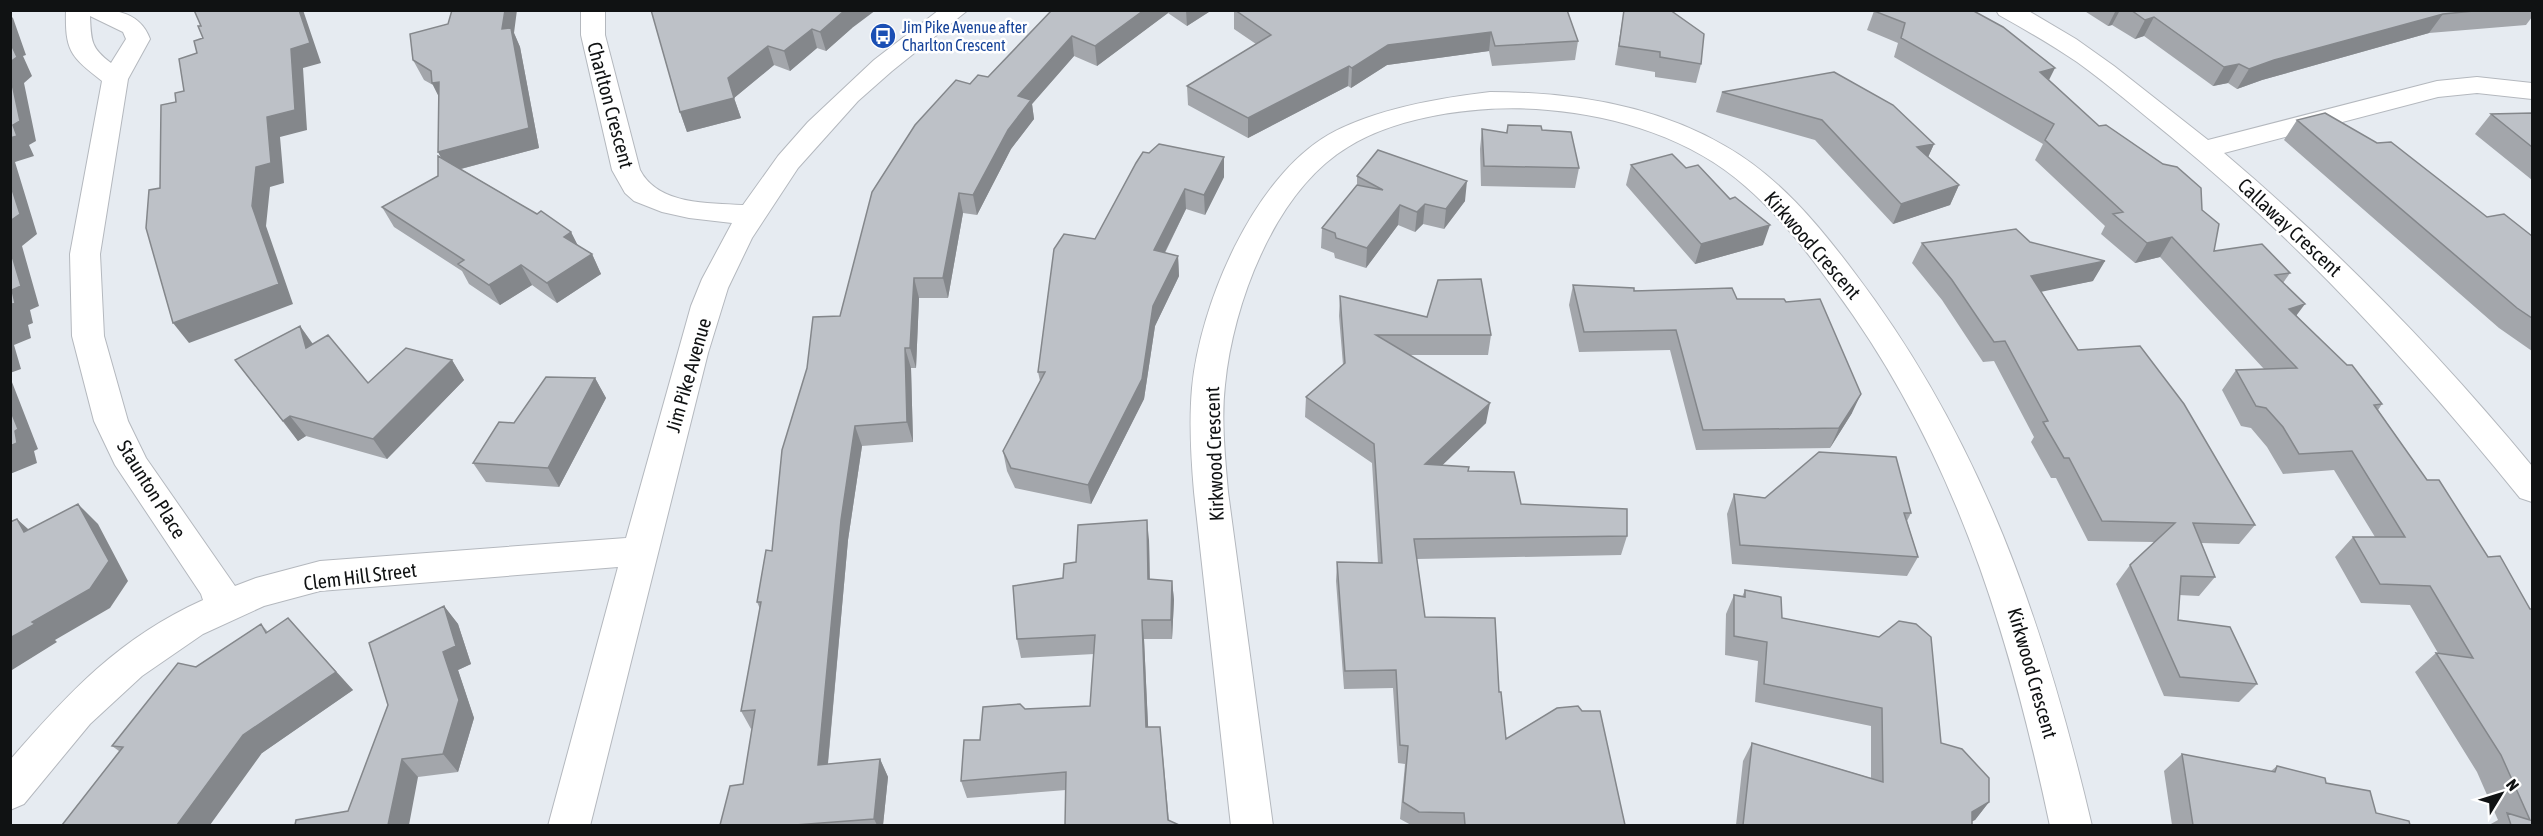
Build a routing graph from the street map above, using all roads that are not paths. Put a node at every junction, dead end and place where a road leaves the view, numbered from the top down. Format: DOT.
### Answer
graph roads {
  1 [pos="78,10"];
  2 [pos="97,10"];
  3 [pos="593,10"];
  4 [pos="957,10"];
  5 [pos="2008,10"];
  6 [pos="121,22"];
  7 [pos="78,38"];
  8 [pos="115,79"];
  9 [pos="2532,91"];
  10 [pos="2205,149"];
  11 [pos="750,215"];
  12 [pos="2532,489"];
  13 [pos="640,551"];
  14 [pos="223,607"];
  15 [pos="10,791"];
  16 [pos="569,825"];
  17 [pos="1252,825"];
  18 [pos="2071,825"];
  1 -- 7 [label="street"];
  2 -- 6 [label="street, Staunton Place"];
  3 -- 11 [label="street, Charlton Crescent"];
  4 -- 11 [label="street, Jim Pike Avenue"];
  5 -- 10 [label="street, Callaway Crescent"];
  6 -- 7 [label="street"];
  6 -- 8 [label="street, Staunton Place"];
  7 -- 8 [label="street"];
  8 -- 14 [label="street, Staunton Place"];
  9 -- 10 [label="street"];
  10 -- 12 [label="street, Callaway Crescent"];
  11 -- 13 [label="street, Jim Pike Avenue"];
  13 -- 14 [label="street, Clem Hill Street"];
  13 -- 16 [label="street, Jim Pike Avenue"];
  14 -- 15 [label="street, Clem Hill Street"];
  17 -- 18 [label="street, Kirkwood Crescent"];
}
